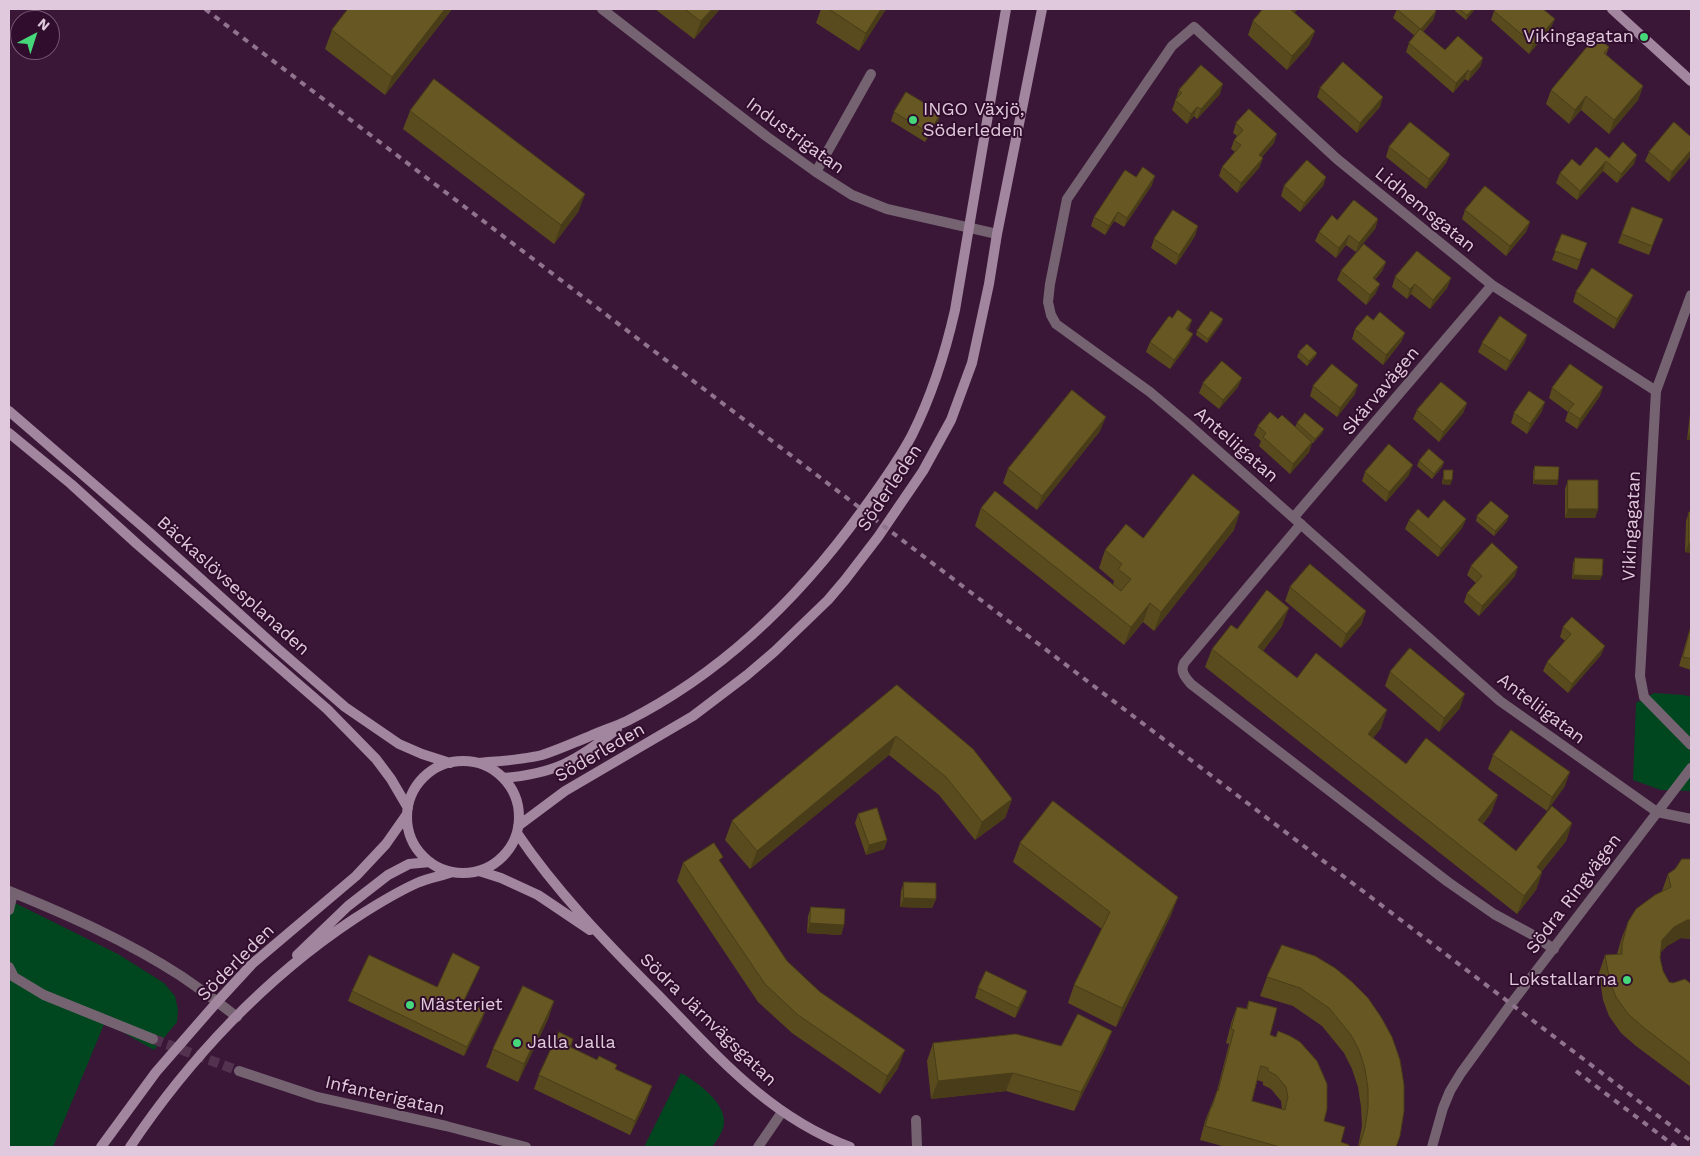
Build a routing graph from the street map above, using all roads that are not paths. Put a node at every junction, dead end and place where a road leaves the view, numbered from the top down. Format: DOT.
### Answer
graph roads {
  1 [pos="602,9"];
  2 [pos="1006,9"];
  3 [pos="1042,9"];
  4 [pos="1612,9"];
  5 [pos="1194,27"];
  6 [pos="871,74"];
  7 [pos="1691,82"];
  8 [pos="816,172"];
  9 [pos="968,227"];
  10 [pos="997,234"];
  11 [pos="1492,285"];
  12 [pos="1691,294"];
  13 [pos="1656,391"];
  14 [pos="9,411"];
  15 [pos="9,433"];
  16 [pos="1298,521"];
  17 [pos="625,722"];
  18 [pos="1691,745"];
  19 [pos="450,763"];
  20 [pos="478,764"];
  21 [pos="1691,768"];
  22 [pos="502,778"];
  23 [pos="407,811"];
  24 [pos="1657,812"];
  25 [pos="1691,819"];
  26 [pos="517,829"];
  27 [pos="430,862"];
  28 [pos="479,871"];
  29 [pos="453,872"];
  30 [pos="11,892"];
  31 [pos="9,910"];
  32 [pos="601,938"];
  33 [pos="1554,949"];
  34 [pos="9,967"];
  35 [pos="260,993"];
  36 [pos="217,1002"];
  37 [pos="237,1017"];
  38 [pos="152,1039"];
  39 [pos="239,1071"];
  40 [pos="782,1112"];
  41 [pos="916,1120"];
  42 [pos="101,1147"];
  43 [pos="130,1147"];
  44 [pos="526,1147"];
  45 [pos="758,1147"];
  46 [pos="850,1147"];
  47 [pos="917,1147"];
  48 [pos="1432,1147"];
  1 -- 8 [label="street, Industrigatan"];
  2 -- 9 [label="street, Söderleden"];
  3 -- 10 [label="street, Söderleden"];
  4 -- 7 [label="street"];
  5 -- 11 [label="street, Lidhemsgatan"];
  5 -- 16 [label="street, Anteliigatan"];
  6 -- 8 [label="street"];
  8 -- 9 [label="street, Industrigatan"];
  9 -- 10 [label="street, Industrigatan"];
  9 -- 17 [label="street, Söderleden"];
  10 -- 26 [label="street, Söderleden"];
  11 -- 13 [label="street, Lidhemsgatan"];
  11 -- 16 [label="street, Skärvavägen"];
  12 -- 13 [label="street, Vikingagatan"];
  13 -- 18 [label="street, Vikingagatan"];
  14 -- 19 [label="street, Bäckaslövsesplanaden"];
  15 -- 23 [label="street, Bäckaslövsesplanaden"];
  16 -- 24 [label="street, Anteliigatan"];
  16 -- 33 [label="street, Skärvavägen"];
  17 -- 20 [label="street, Söderleden"];
  17 -- 22 [label="street, Söderleden"];
  19 -- 20 [label="street, Söderleden"];
  19 -- 23 [label="street, Söderleden"];
  20 -- 22 [label="street, Söderleden"];
  21 -- 24 [label="street, Södra Ringvägen"];
  22 -- 26 [label="street, Söderleden"];
  23 -- 27 [label="street, Söderleden"];
  23 -- 36 [label="street, Söderleden"];
  24 -- 25 [label="street"];
  24 -- 33 [label="street, Södra Ringvägen"];
  26 -- 28 [label="street, Söderleden"];
  26 -- 32 [label="street, Södra Järnvägsgatan"];
  27 -- 29 [label="street, Söderleden"];
  27 -- 35 [label="street, Söderleden"];
  28 -- 29 [label="street, Söderleden"];
  28 -- 32 [label="street, Södra Järnvägsgatan"];
  29 -- 35 [label="street, Söderleden"];
  30 -- 31 [label="street"];
  30 -- 36 [label="street"];
  32 -- 40 [label="street, Södra Järnvägsgatan"];
  33 -- 48 [label="street, Södra Ringvägen"];
  34 -- 38 [label="street"];
  35 -- 37 [label="street, Söderleden"];
  36 -- 37 [label="street"];
  36 -- 42 [label="street, Söderleden"];
  37 -- 43 [label="street, Söderleden"];
  39 -- 44 [label="street, Infanterigatan"];
  40 -- 45 [label="street"];
  40 -- 46 [label="street, Södra Järnvägsgatan"];
  41 -- 47 [label="street"];
}
